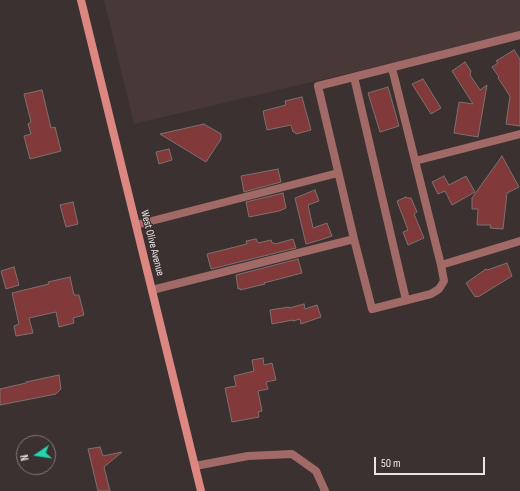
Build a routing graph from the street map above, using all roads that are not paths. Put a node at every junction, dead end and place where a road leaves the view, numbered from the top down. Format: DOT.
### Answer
graph roads {
  1 [pos="81,0"];
  2 [pos="520,35"];
  3 [pos="392,68"];
  4 [pos="354,77"];
  5 [pos="520,134"];
  6 [pos="415,161"];
  7 [pos="338,173"];
  8 [pos="136,226"];
  9 [pos="354,239"];
  10 [pos="520,241"];
  11 [pos="440,265"];
  12 [pos="152,290"];
  13 [pos="406,300"];
  14 [pos="195,466"];
  15 [pos="201,491"];
  16 [pos="325,491"];
  1 -- 8 [label="main road, West Olive Avenue"];
  2 -- 3 [label="lane"];
  3 -- 4 [label="lane"];
  3 -- 6 [label="lane"];
  4 -- 7 [label="lane"];
  4 -- 13 [label="lane"];
  5 -- 6 [label="lane"];
  6 -- 11 [label="lane"];
  7 -- 8 [label="lane"];
  7 -- 9 [label="lane"];
  8 -- 12 [label="main road, West Olive Avenue"];
  9 -- 12 [label="lane"];
  9 -- 13 [label="lane"];
  10 -- 11 [label="lane"];
  11 -- 13 [label="lane"];
  12 -- 14 [label="main road, West Olive Avenue"];
  14 -- 15 [label="main road, West Olive Avenue"];
  14 -- 16 [label="lane"];
}
